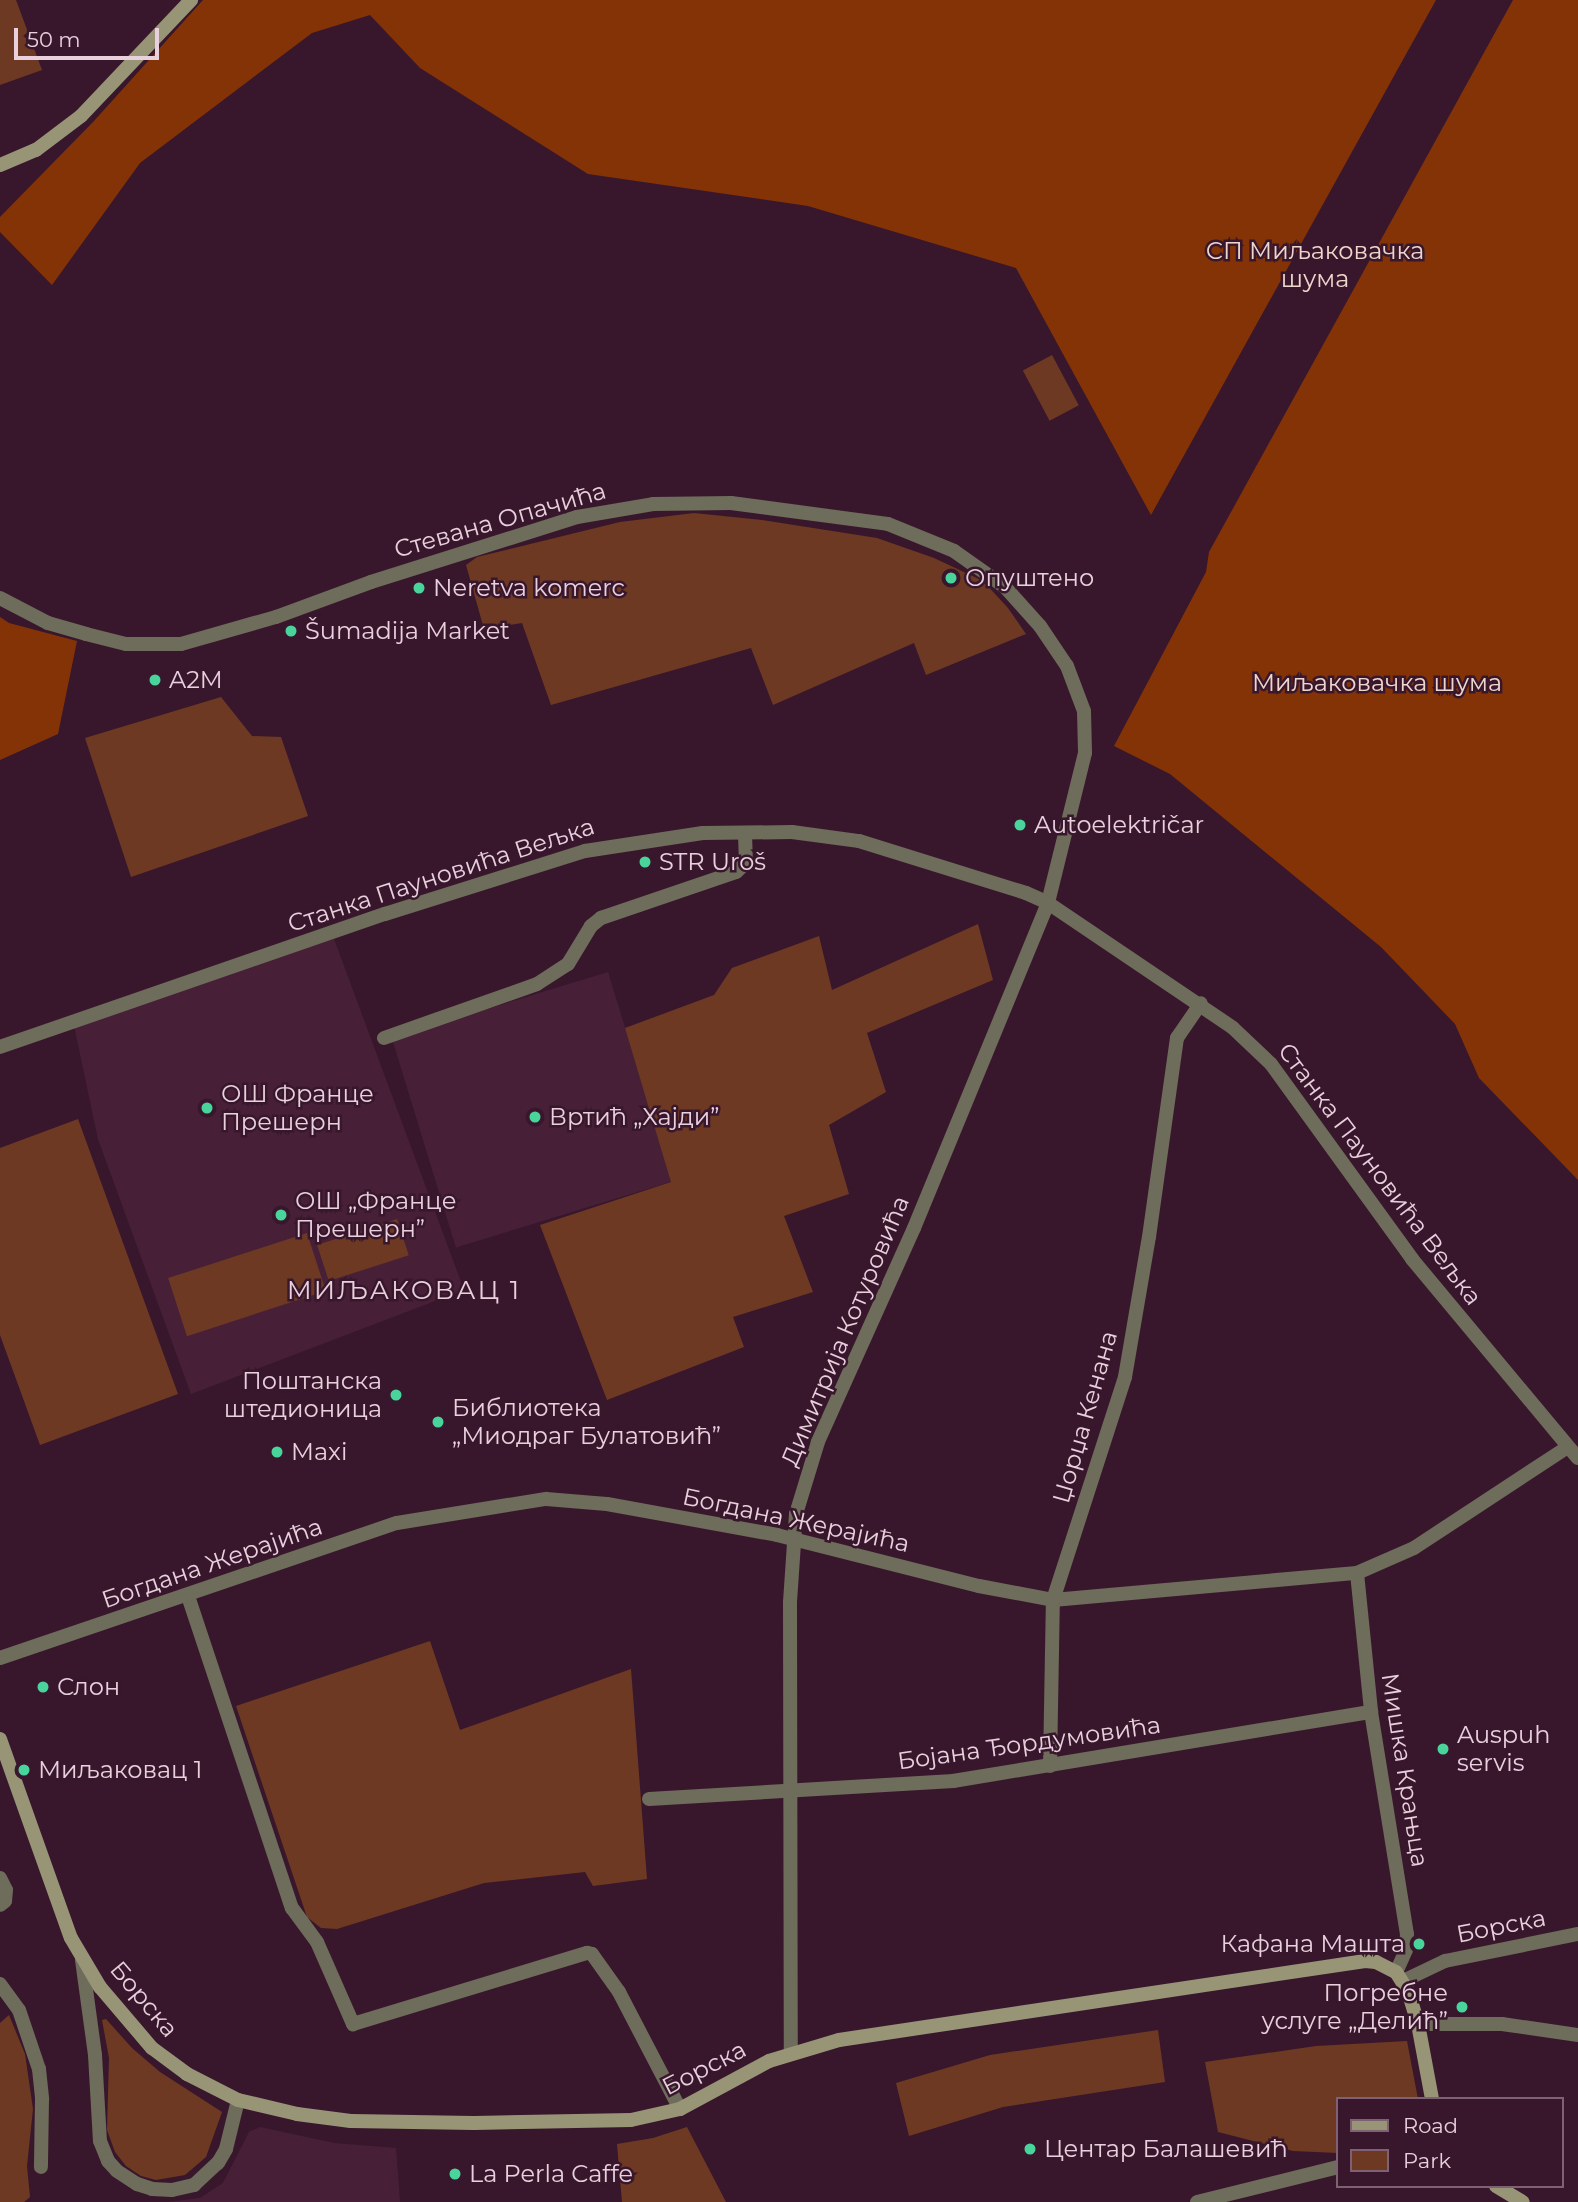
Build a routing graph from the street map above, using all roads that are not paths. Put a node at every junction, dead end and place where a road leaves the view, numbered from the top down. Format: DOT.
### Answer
graph roads {
  1 [pos="191,0"];
  2 [pos="0,165"];
  3 [pos="0,598"];
  4 [pos="745,832"];
  5 [pos="1048,903"];
  6 [pos="1201,1003"];
  7 [pos="384,1038"];
  8 [pos="0,1047"];
  9 [pos="1568,1447"];
  10 [pos="1578,1458"];
  11 [pos="793,1539"];
  12 [pos="1357,1573"];
  13 [pos="188,1596"];
  14 [pos="1053,1600"];
  15 [pos="0,1658"];
  16 [pos="1371,1712"];
  17 [pos="0,1739"];
  18 [pos="1050,1766"];
  19 [pos="792,1790"];
  20 [pos="649,1799"];
  21 [pos="0,1878"];
  22 [pos="0,1905"];
  23 [pos="1578,1934"];
  24 [pos="82,1959"];
  25 [pos="1399,1976"];
  26 [pos="0,1984"];
  27 [pos="1419,2024"];
  28 [pos="1578,2035"];
  29 [pos="791,2052"];
  30 [pos="1432,2097"];
  31 [pos="238,2100"];
  32 [pos="680,2109"];
  33 [pos="41,2167"];
  34 [pos="1336,2167"];
  35 [pos="1499,2188"];
  36 [pos="1197,2202"];
  37 [pos="1523,2202"];
  1 -- 2 [label="main road"];
  3 -- 5 [label="street, Стевана Опачића"];
  4 -- 5 [label="street, Станка Пауновића Вељка"];
  4 -- 7 [label="street"];
  4 -- 8 [label="street, Станка Пауновића Вељка"];
  5 -- 6 [label="street, Станка Пауновића Вељка"];
  5 -- 11 [label="street, Димитрија Котуровића"];
  6 -- 9 [label="street, Станка Пауновића Вељка"];
  6 -- 14 [label="street, Џорџа Кенана"];
  9 -- 10 [label="street, Станка Пауновића Вељка"];
  9 -- 12 [label="street, Богдана Жерајића"];
  11 -- 13 [label="street, Богдана Жерајића"];
  11 -- 14 [label="street, Богдана Жерајића"];
  11 -- 19 [label="street, Димитрија Котуровића"];
  12 -- 14 [label="street, Богдана Жерајића"];
  12 -- 16 [label="street, Мишка Крањца"];
  13 -- 15 [label="street, Богдана Жерајића"];
  13 -- 32 [label="street"];
  14 -- 18 [label="street, Џорџа Кенана"];
  16 -- 18 [label="street, Бојана Ђордумовића"];
  16 -- 25 [label="street, Мишка Крањца"];
  17 -- 24 [label="main road, Борска"];
  18 -- 19 [label="street, Бојана Ђордумовића"];
  19 -- 20 [label="street, Бојана Ђордумовића"];
  19 -- 29 [label="street, Димитрија Котуровића"];
  21 -- 22 [label="street"];
  23 -- 25 [label="street, Борска"];
  24 -- 31 [label="main road, Борска"];
  24 -- 31 [label="street"];
  25 -- 27 [label="main road"];
  25 -- 29 [label="main road, Борска"];
  26 -- 33 [label="street"];
  27 -- 28 [label="street"];
  27 -- 30 [label="main road"];
  29 -- 32 [label="main road, Борска"];
  31 -- 32 [label="main road, Борска"];
  34 -- 36 [label="street"];
  35 -- 37 [label="main road"];
}
